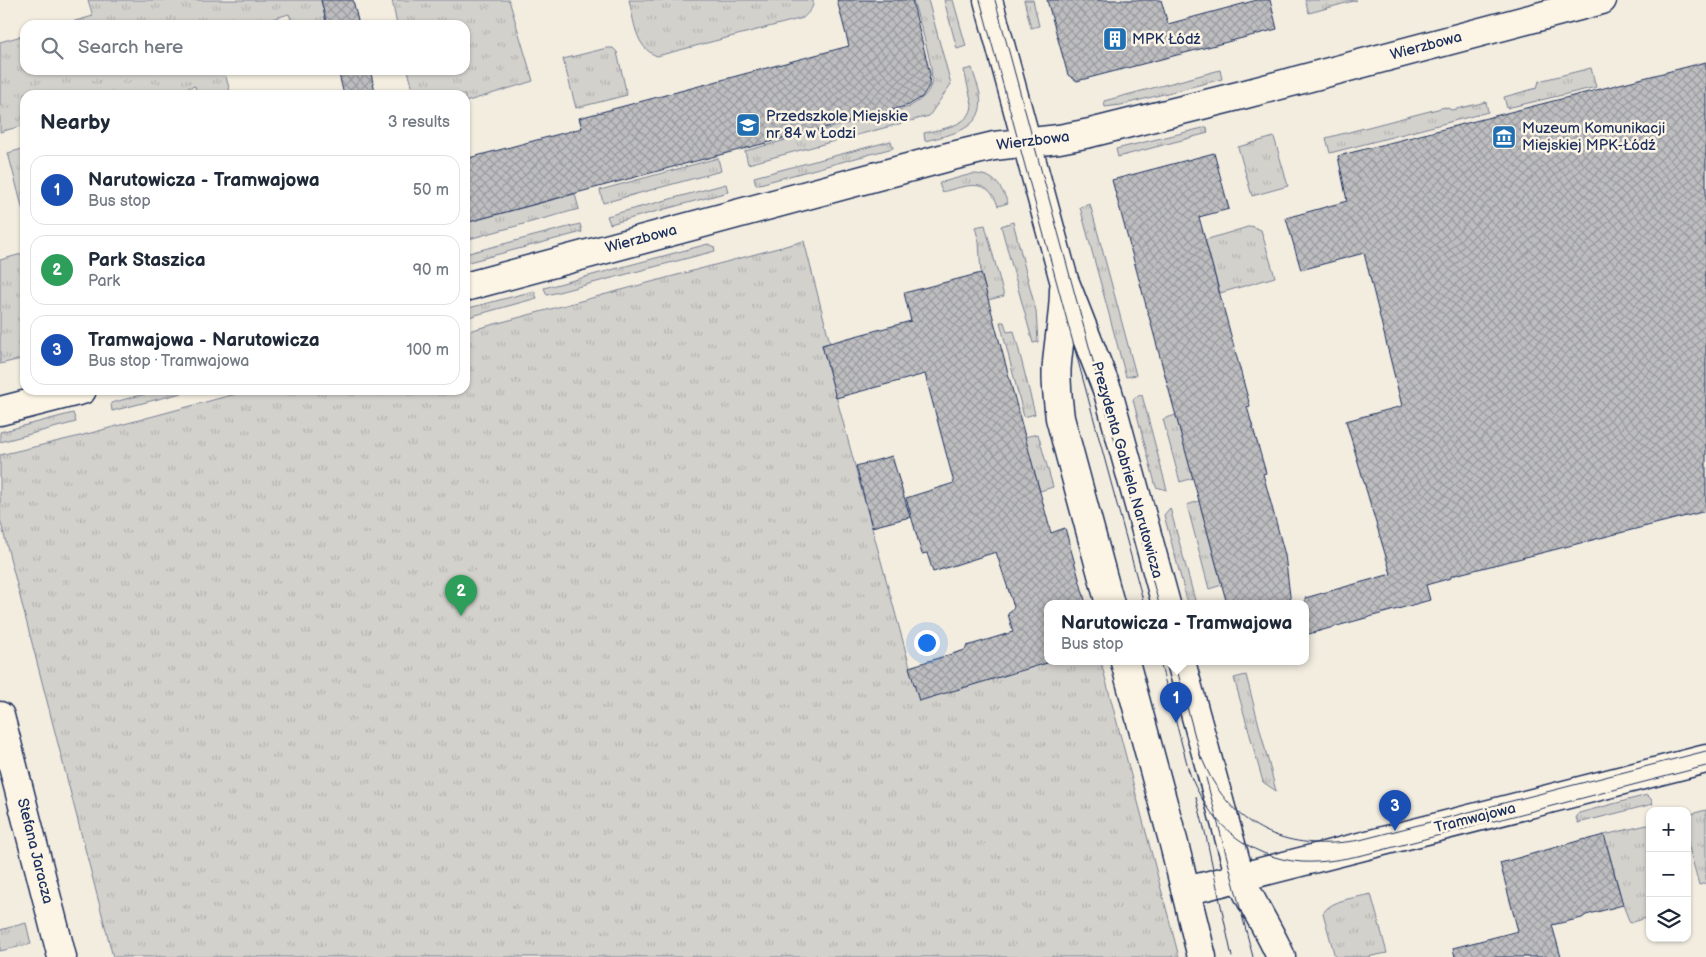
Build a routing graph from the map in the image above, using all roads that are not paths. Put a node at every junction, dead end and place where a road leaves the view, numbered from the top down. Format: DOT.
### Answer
graph roads {
  1 [pos="988,0"];
  2 [pos="1602,0"];
  3 [pos="1026,142"];
  4 [pos="1064,280"];
  5 [pos="470,286"];
  6 [pos="62,395"];
  7 [pos="0,411"];
  8 [pos="1109,600"];
  9 [pos="1165,600"];
  10 [pos="1126,665"];
  11 [pos="1182,665"];
  12 [pos="0,716"];
  13 [pos="1706,759"];
  14 [pos="1240,877"];
  15 [pos="1186,891"];
  16 [pos="62,957"];
  17 [pos="1202,957"];
  18 [pos="1281,957"];
  1 -- 3 [label="street, Prezydenta Gabriela Narutowicza"];
  2 -- 3 [label="street, Wierzbowa"];
  3 -- 4 [label="street, Prezydenta Gabriela Narutowicza"];
  3 -- 5 [label="street, Wierzbowa"];
  4 -- 8 [label="street, Prezydenta Gabriela Narutowicza"];
  4 -- 9 [label="street, Prezydenta Gabriela Narutowicza"];
  6 -- 7 [label="street"];
  10 -- 15 [label="street"];
  11 -- 14 [label="street"];
  12 -- 16 [label="street, Stefana Jaracza"];
  13 -- 14 [label="street, Tramwajowa"];
  14 -- 15 [label="street, Tramwajowa"];
  14 -- 18 [label="street"];
  15 -- 17 [label="street"];
}
